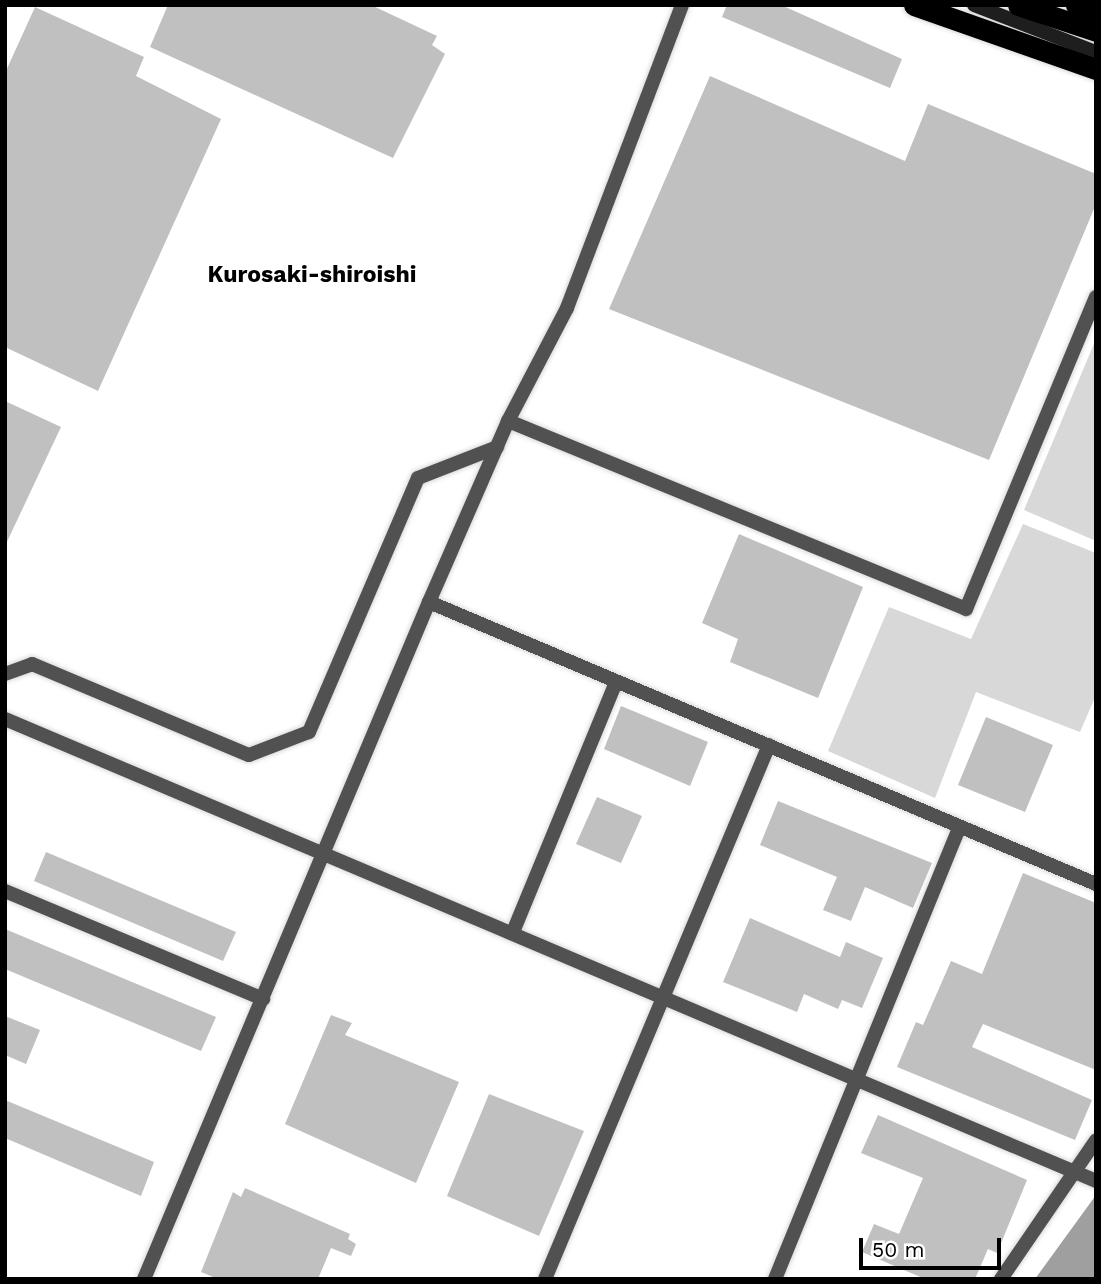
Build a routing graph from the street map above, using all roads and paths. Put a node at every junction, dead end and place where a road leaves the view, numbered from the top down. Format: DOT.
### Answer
graph roads {
  1 [pos="682,5"];
  2 [pos="914,5"];
  3 [pos="956,5"];
  4 [pos="974,5"];
  5 [pos="1018,5"];
  6 [pos="1076,5"];
  7 [pos="1096,13"];
  8 [pos="1096,32"];
  9 [pos="1096,52"];
  10 [pos="1096,62"];
  11 [pos="1096,69"];
  12 [pos="1096,297"];
  13 [pos="1091,319"];
  14 [pos="508,421"];
  15 [pos="496,447"];
  16 [pos="429,602"];
  17 [pos="5,674"];
  18 [pos="616,682"];
  19 [pos="5,719"];
  20 [pos="769,745"];
  21 [pos="959,829"];
  22 [pos="324,854"];
  23 [pos="1096,884"];
  24 [pos="5,891"];
  25 [pos="513,932"];
  26 [pos="666,998"];
  27 [pos="263,999"];
  28 [pos="856,1078"];
  29 [pos="1096,1140"];
  30 [pos="1072,1171"];
  31 [pos="1096,1181"];
  32 [pos="144,1279"];
  33 [pos="545,1279"];
  34 [pos="775,1279"];
  35 [pos="1001,1279"];
  1 -- 14 [label="street"];
  2 -- 11 [label="highway"];
  3 -- 10 [label="highway"];
  4 -- 9 [label="street"];
  5 -- 8 [label="highway"];
  6 -- 7 [label="highway"];
  12 -- 13 [label="street"];
  13 -- 14 [label="street"];
  14 -- 15 [label="street"];
  15 -- 16 [label="street"];
  15 -- 17 [label="street"];
  16 -- 18 [label="street"];
  16 -- 22 [label="street"];
  18 -- 20 [label="street"];
  18 -- 25 [label="street"];
  19 -- 22 [label="street"];
  20 -- 21 [label="street"];
  20 -- 26 [label="street"];
  21 -- 23 [label="street"];
  21 -- 28 [label="street"];
  22 -- 25 [label="street"];
  22 -- 27 [label="street"];
  24 -- 27 [label="street"];
  25 -- 26 [label="street"];
  26 -- 28 [label="street"];
  26 -- 33 [label="street"];
  27 -- 32 [label="street"];
  28 -- 30 [label="street"];
  28 -- 34 [label="street"];
  29 -- 30 [label="street"];
  30 -- 31 [label="street"];
  30 -- 35 [label="street"];
}
